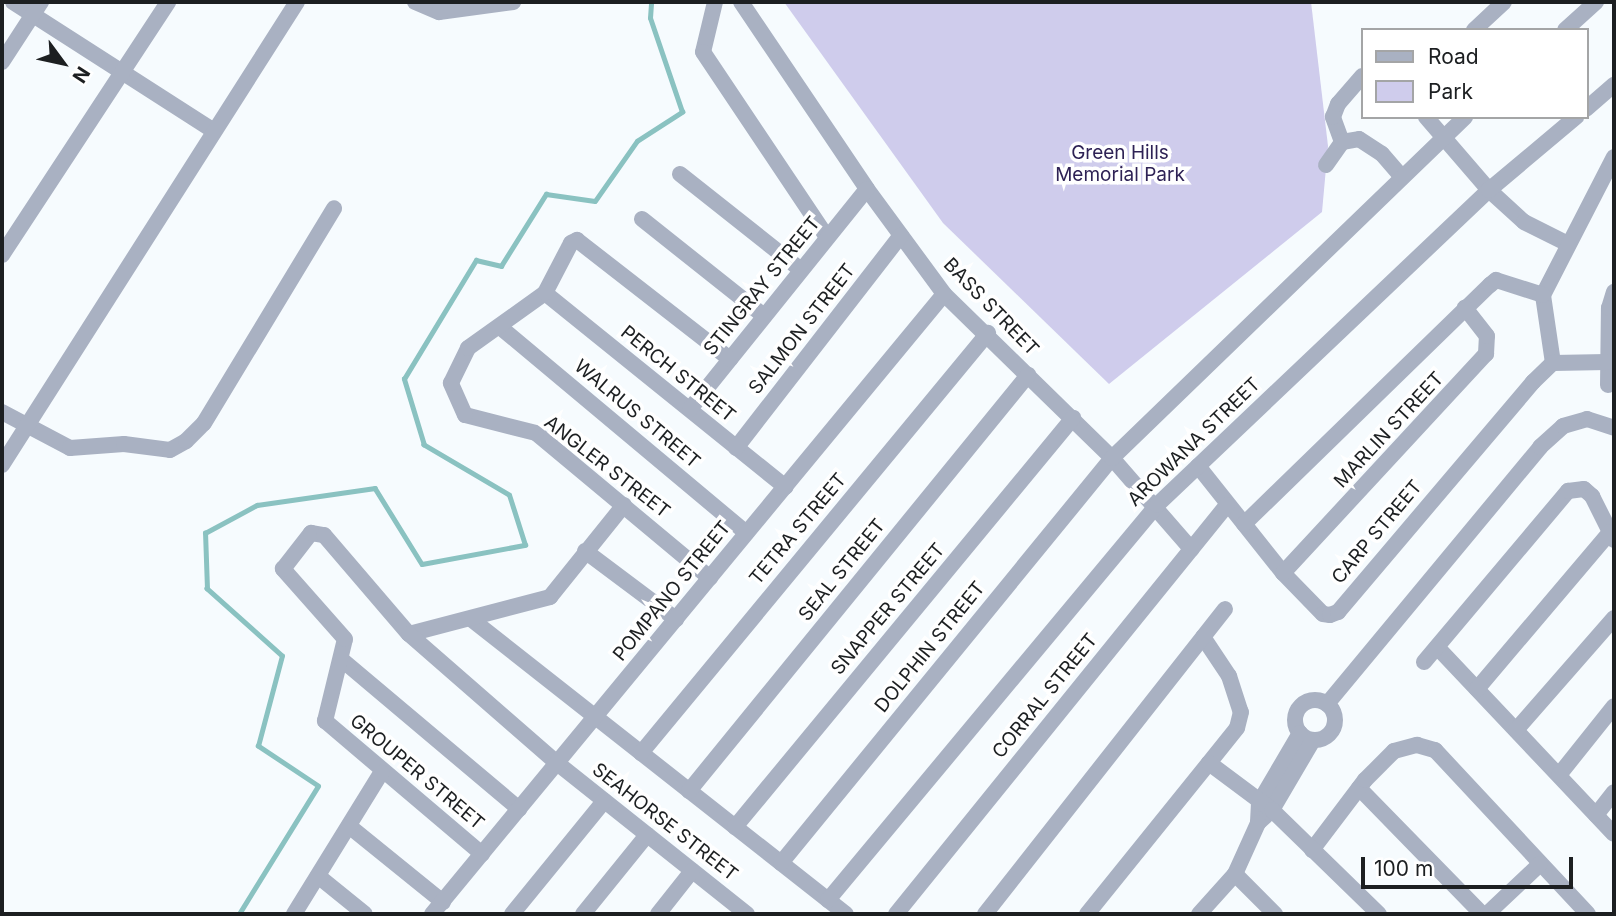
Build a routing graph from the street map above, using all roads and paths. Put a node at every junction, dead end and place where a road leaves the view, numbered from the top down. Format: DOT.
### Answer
graph roads {
  1 [pos="13,2"];
  2 [pos="168,2"];
  3 [pos="297,2"];
  4 [pos="415,2"];
  5 [pos="513,2"];
  6 [pos="715,2"];
  7 [pos="741,2"];
  8 [pos="1504,2"];
  9 [pos="1596,2"];
  10 [pos="37,8"];
  11 [pos="1476,28"];
  12 [pos="1567,28"];
  13 [pos="2,62"];
  14 [pos="122,72"];
  15 [pos="1360,78"];
  16 [pos="1614,85"];
  17 [pos="1588,107"];
  18 [pos="1428,119"];
  19 [pos="1463,119"];
  20 [pos="1574,119"];
  21 [pos="212,130"];
  22 [pos="1443,137"];
  23 [pos="1342,142"];
  24 [pos="1614,157"];
  25 [pos="1326,165"];
  26 [pos="680,174"];
  27 [pos="1401,176"];
  28 [pos="867,189"];
  29 [pos="1489,190"];
  30 [pos="334,208"];
  31 [pos="642,219"];
  32 [pos="901,235"];
  33 [pos="827,237"];
  34 [pos="1568,244"];
  35 [pos="2,254"];
  36 [pos="802,270"];
  37 [pos="1614,292"];
  38 [pos="545,293"];
  39 [pos="944,294"];
  40 [pos="1543,295"];
  41 [pos="1465,308"];
  42 [pos="764,316"];
  43 [pos="500,327"];
  44 [pos="988,333"];
  45 [pos="730,359"];
  46 [pos="1607,362"];
  47 [pos="1553,363"];
  48 [pos="1028,375"];
  49 [pos="1608,386"];
  50 [pos="690,409"];
  51 [pos="2,412"];
  52 [pos="1073,418"];
  53 [pos="28,425"];
  54 [pos="1614,428"];
  55 [pos="736,448"];
  56 [pos="1112,458"];
  57 [pos="2,465"];
  58 [pos="1198,466"];
  59 [pos="785,487"];
  60 [pos="624,505"];
  61 [pos="1157,505"];
  62 [pos="1227,505"];
  63 [pos="1244,524"];
  64 [pos="747,533"];
  65 [pos="1612,536"];
  66 [pos="1191,549"];
  67 [pos="585,551"];
  68 [pos="1283,573"];
  69 [pos="710,578"];
  70 [pos="1225,609"];
  71 [pos="1614,618"];
  72 [pos="471,619"];
  73 [pos="676,619"];
  74 [pos="410,634"];
  75 [pos="1203,637"];
  76 [pos="1437,647"];
  77 [pos="341,659"];
  78 [pos="1424,662"];
  79 [pos="1477,689"];
  80 [pos="1327,704"];
  81 [pos="1614,706"];
  82 [pos="595,717"];
  83 [pos="1516,730"];
  84 [pos="1306,737"];
  85 [pos="641,753"];
  86 [pos="557,763"];
  87 [pos="1209,763"];
  88 [pos="381,773"];
  89 [pos="1559,775"];
  90 [pos="1359,788"];
  91 [pos="689,790"];
  92 [pos="1614,792"];
  93 [pos="604,801"];
  94 [pos="1266,806"];
  95 [pos="519,809"];
  96 [pos="1596,815"];
  97 [pos="349,826"];
  98 [pos="735,827"];
  99 [pos="1614,834"];
  100 [pos="647,835"];
  101 [pos="1312,850"];
  102 [pos="482,854"];
  103 [pos="780,863"];
  104 [pos="1540,864"];
  105 [pos="692,870"];
  106 [pos="1235,874"];
  107 [pos="318,876"];
  108 [pos="828,900"];
  109 [pos="438,908"];
  110 [pos="1208,910"];
  111 [pos="736,911"];
  112 [pos="294,914"];
  113 [pos="365,914"];
  114 [pos="512,914"];
  115 [pos="583,914"];
  116 [pos="658,914"];
  117 [pos="846,914"];
  118 [pos="896,914"];
  119 [pos="985,914"];
  120 [pos="1087,914"];
  121 [pos="1275,914"];
  122 [pos="1379,914"];
  123 [pos="1482,914"];
  124 [pos="1488,914"];
  125 [pos="1588,914"];
  1 -- 10 [label="street"];
  2 -- 14 [label="street"];
  3 -- 21 [label="street"];
  4 -- 5 [label="street"];
  6 -- 33 [label="street"];
  7 -- 28 [label="street, BASS STREET"];
  8 -- 11 [label="street"];
  9 -- 12 [label="street"];
  10 -- 13 [label="street"];
  10 -- 14 [label="street"];
  14 -- 21 [label="street"];
  14 -- 35 [label="street"];
  15 -- 23 [label="street"];
  16 -- 17 [label="street"];
  18 -- 22 [label="street"];
  19 -- 22 [label="street, DOLPHIN STREET"];
  20 -- 29 [label="street, AROWANA STREET"];
  21 -- 53 [label="street"];
  22 -- 27 [label="street, DOLPHIN STREET"];
  22 -- 29 [label="street"];
  23 -- 25 [label="street"];
  23 -- 27 [label="street"];
  24 -- 34 [label="street"];
  26 -- 36 [label="street"];
  27 -- 56 [label="street, DOLPHIN STREET"];
  28 -- 32 [label="street, BASS STREET"];
  28 -- 33 [label="street, STINGRAY STREET"];
  29 -- 34 [label="street"];
  29 -- 58 [label="street, AROWANA STREET"];
  30 -- 53 [label="street"];
  31 -- 42 [label="street"];
  32 -- 39 [label="street, BASS STREET"];
  32 -- 55 [label="street, SALMON STREET"];
  33 -- 36 [label="street, STINGRAY STREET"];
  34 -- 40 [label="street"];
  36 -- 42 [label="street, STINGRAY STREET"];
  37 -- 46 [label="street"];
  38 -- 43 [label="street"];
  38 -- 45 [label="street"];
  38 -- 50 [label="street, PERCH STREET"];
  39 -- 44 [label="street, BASS STREET"];
  39 -- 59 [label="street, POMPANO STREET"];
  40 -- 41 [label="street"];
  40 -- 47 [label="street"];
  41 -- 63 [label="street"];
  41 -- 68 [label="street, MARLIN STREET"];
  42 -- 45 [label="street, STINGRAY STREET"];
  43 -- 60 [label="street, ANGLER STREET"];
  43 -- 64 [label="street, WALRUS STREET"];
  44 -- 48 [label="street, BASS STREET"];
  44 -- 85 [label="street, TETRA STREET"];
  45 -- 50 [label="street, STINGRAY STREET"];
  46 -- 47 [label="street"];
  46 -- 49 [label="street"];
  47 -- 68 [label="street, CARP STREET"];
  48 -- 52 [label="street, BASS STREET"];
  48 -- 91 [label="street, SEAL STREET"];
  50 -- 55 [label="street, PERCH STREET"];
  51 -- 53 [label="street"];
  52 -- 56 [label="street, BASS STREET"];
  52 -- 98 [label="street, SNAPPER STREET"];
  53 -- 57 [label="street"];
  54 -- 80 [label="street"];
  55 -- 59 [label="street, PERCH STREET"];
  56 -- 61 [label="street, BASS STREET"];
  56 -- 103 [label="street, DOLPHIN STREET"];
  58 -- 61 [label="street, AROWANA STREET"];
  58 -- 62 [label="street, CARP STREET"];
  59 -- 64 [label="street, POMPANO STREET"];
  60 -- 67 [label="street"];
  60 -- 69 [label="street, ANGLER STREET"];
  61 -- 66 [label="street, BASS STREET"];
  61 -- 108 [label="street, AROWANA STREET"];
  62 -- 63 [label="street, CARP STREET"];
  62 -- 66 [label="street, CORRAL STREET"];
  63 -- 68 [label="street, CARP STREET"];
  64 -- 69 [label="street, POMPANO STREET"];
  65 -- 76 [label="street"];
  65 -- 79 [label="street"];
  66 -- 118 [label="street, CORRAL STREET"];
  67 -- 72 [label="street"];
  67 -- 73 [label="street"];
  69 -- 73 [label="street, POMPANO STREET"];
  70 -- 75 [label="street"];
  71 -- 83 [label="street"];
  72 -- 74 [label="street"];
  72 -- 82 [label="street"];
  73 -- 82 [label="street, POMPANO STREET"];
  74 -- 77 [label="street, SEAHORSE STREET"];
  74 -- 86 [label="street, SEAHORSE STREET"];
  75 -- 87 [label="street"];
  75 -- 119 [label="street"];
  76 -- 78 [label="street"];
  76 -- 79 [label="street"];
  77 -- 88 [label="street, GROUPER STREET"];
  77 -- 95 [label="street"];
  79 -- 83 [label="street"];
  80 -- 84 [label="street"];
  80 -- 84 [label="street"];
  81 -- 89 [label="street"];
  82 -- 85 [label="street"];
  82 -- 86 [label="street, POMPANO STREET"];
  83 -- 89 [label="street"];
  84 -- 94 [label="street"];
  85 -- 91 [label="street"];
  86 -- 93 [label="street, SEAHORSE STREET"];
  86 -- 95 [label="street, POMPANO STREET"];
  87 -- 94 [label="street"];
  87 -- 120 [label="street"];
  88 -- 97 [label="street"];
  88 -- 102 [label="street, GROUPER STREET"];
  89 -- 96 [label="street"];
  90 -- 101 [label="street"];
  90 -- 104 [label="street"];
  90 -- 123 [label="street"];
  91 -- 98 [label="street"];
  92 -- 96 [label="street"];
  93 -- 100 [label="street, SEAHORSE STREET"];
  93 -- 114 [label="street"];
  94 -- 101 [label="street"];
  94 -- 106 [label="street"];
  95 -- 102 [label="street, POMPANO STREET"];
  96 -- 99 [label="street"];
  97 -- 107 [label="street"];
  97 -- 109 [label="street"];
  98 -- 103 [label="street"];
  100 -- 105 [label="street, SEAHORSE STREET"];
  100 -- 115 [label="street"];
  101 -- 122 [label="street"];
  102 -- 109 [label="street, POMPANO STREET"];
  103 -- 108 [label="street"];
  104 -- 124 [label="street"];
  104 -- 125 [label="street"];
  105 -- 111 [label="street, SEAHORSE STREET"];
  105 -- 116 [label="street"];
  106 -- 110 [label="street"];
  106 -- 121 [label="street"];
  107 -- 112 [label="street"];
  107 -- 113 [label="street"];
  108 -- 117 [label="street"];
}
